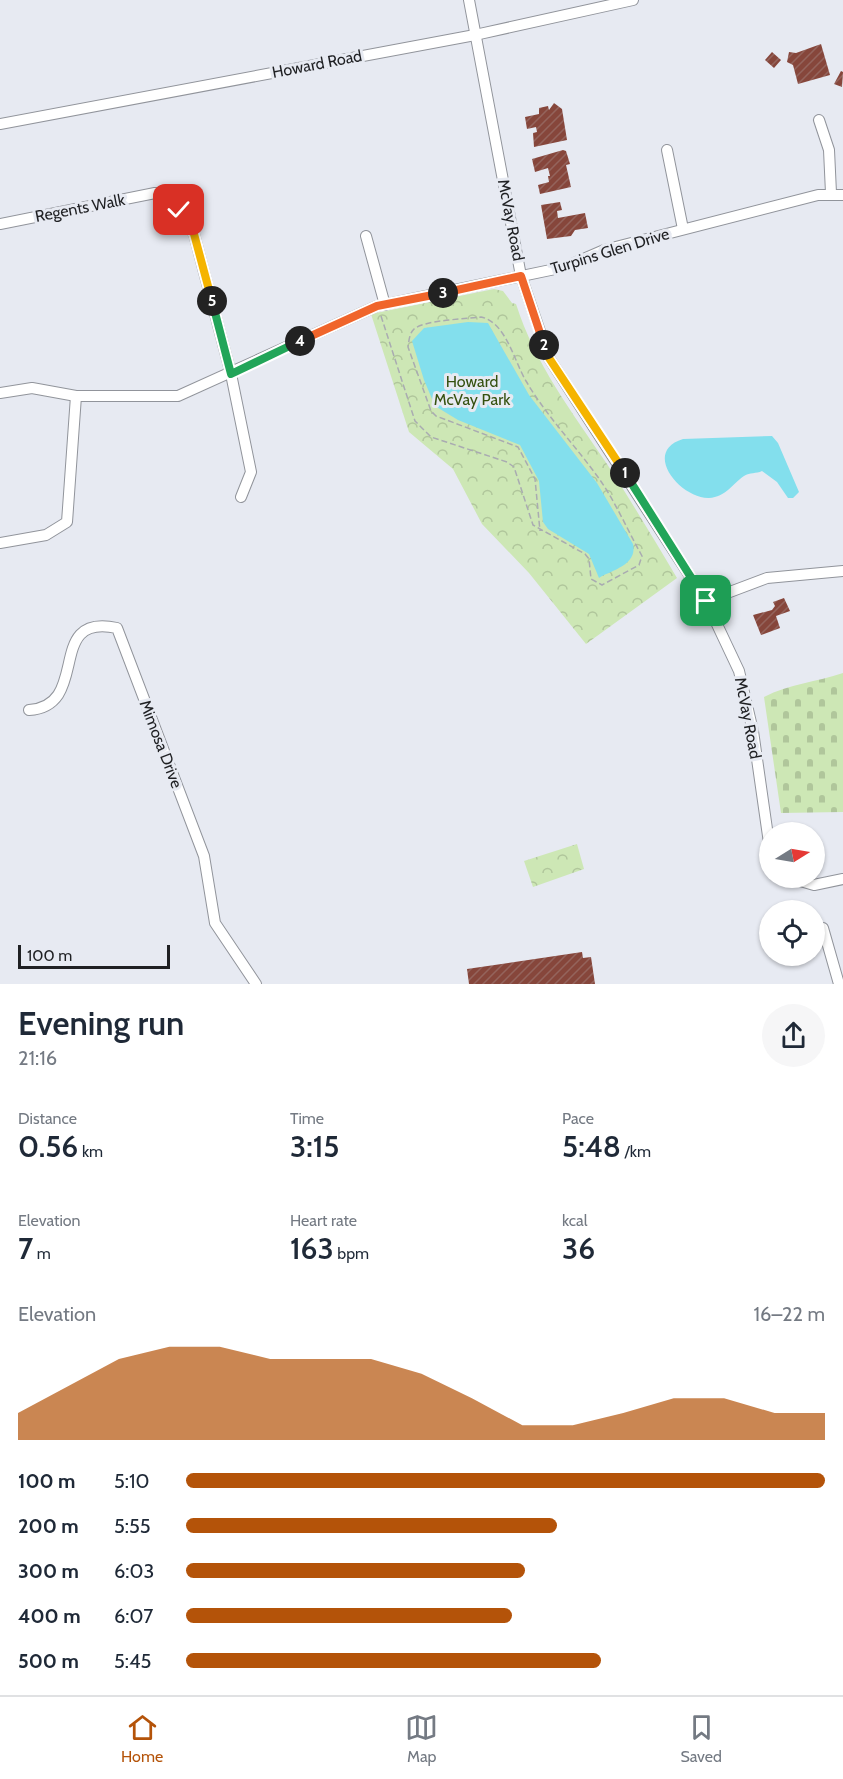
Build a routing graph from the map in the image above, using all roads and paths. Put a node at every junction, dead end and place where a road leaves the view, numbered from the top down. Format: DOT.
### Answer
graph roads {
  1 [pos="469,0"];
  2 [pos="633,0"];
  3 [pos="475,34"];
  4 [pos="819,120"];
  5 [pos="0,124"];
  6 [pos="667,150"];
  7 [pos="831,193"];
  8 [pos="843,195"];
  9 [pos="0,224"];
  10 [pos="683,229"];
  11 [pos="366,236"];
  12 [pos="521,276"];
  13 [pos="381,306"];
  14 [pos="231,374"];
  15 [pos="0,393"];
  16 [pos="76,396"];
  17 [pos="241,497"];
  18 [pos="540,531"];
  19 [pos="0,543"];
  20 [pos="843,571"];
  21 [pos="706,601"];
  22 [pos="29,710"];
  23 [pos="766,822"];
  24 [pos="843,879"];
  25 [pos="825,883"];
  26 [pos="825,935"];
  27 [pos="256,984"];
  28 [pos="839,984"];
  1 -- 3 [label="street, McVay Road"];
  2 -- 3 [label="street, Howard Road"];
  3 -- 5 [label="street, Howard Road"];
  3 -- 12 [label="street, McVay Road"];
  4 -- 7 [label="street"];
  6 -- 10 [label="street"];
  7 -- 8 [label="street, Turpins Glen Drive"];
  7 -- 10 [label="street, Turpins Glen Drive"];
  9 -- 14 [label="street, Regents Walk"];
  10 -- 12 [label="street, Turpins Glen Drive"];
  11 -- 13 [label="street"];
  12 -- 13 [label="street, Turpins Glen Drive"];
  12 -- 21 [label="street, McVay Road"];
  13 -- 14 [label="street, Turpins Glen Drive"];
  13 -- 18 [label="path"];
  14 -- 16 [label="street, Turpins Glen Drive"];
  14 -- 17 [label="street, Regents Walk"];
  15 -- 16 [label="street, Turpins Glen Drive"];
  16 -- 19 [label="street"];
  18 -- 18 [label="path"];
  20 -- 21 [label="street"];
  21 -- 23 [label="street, McVay Road"];
  22 -- 27 [label="street, Mimosa Drive"];
  24 -- 25 [label="street"];
  26 -- 28 [label="street"];
}
